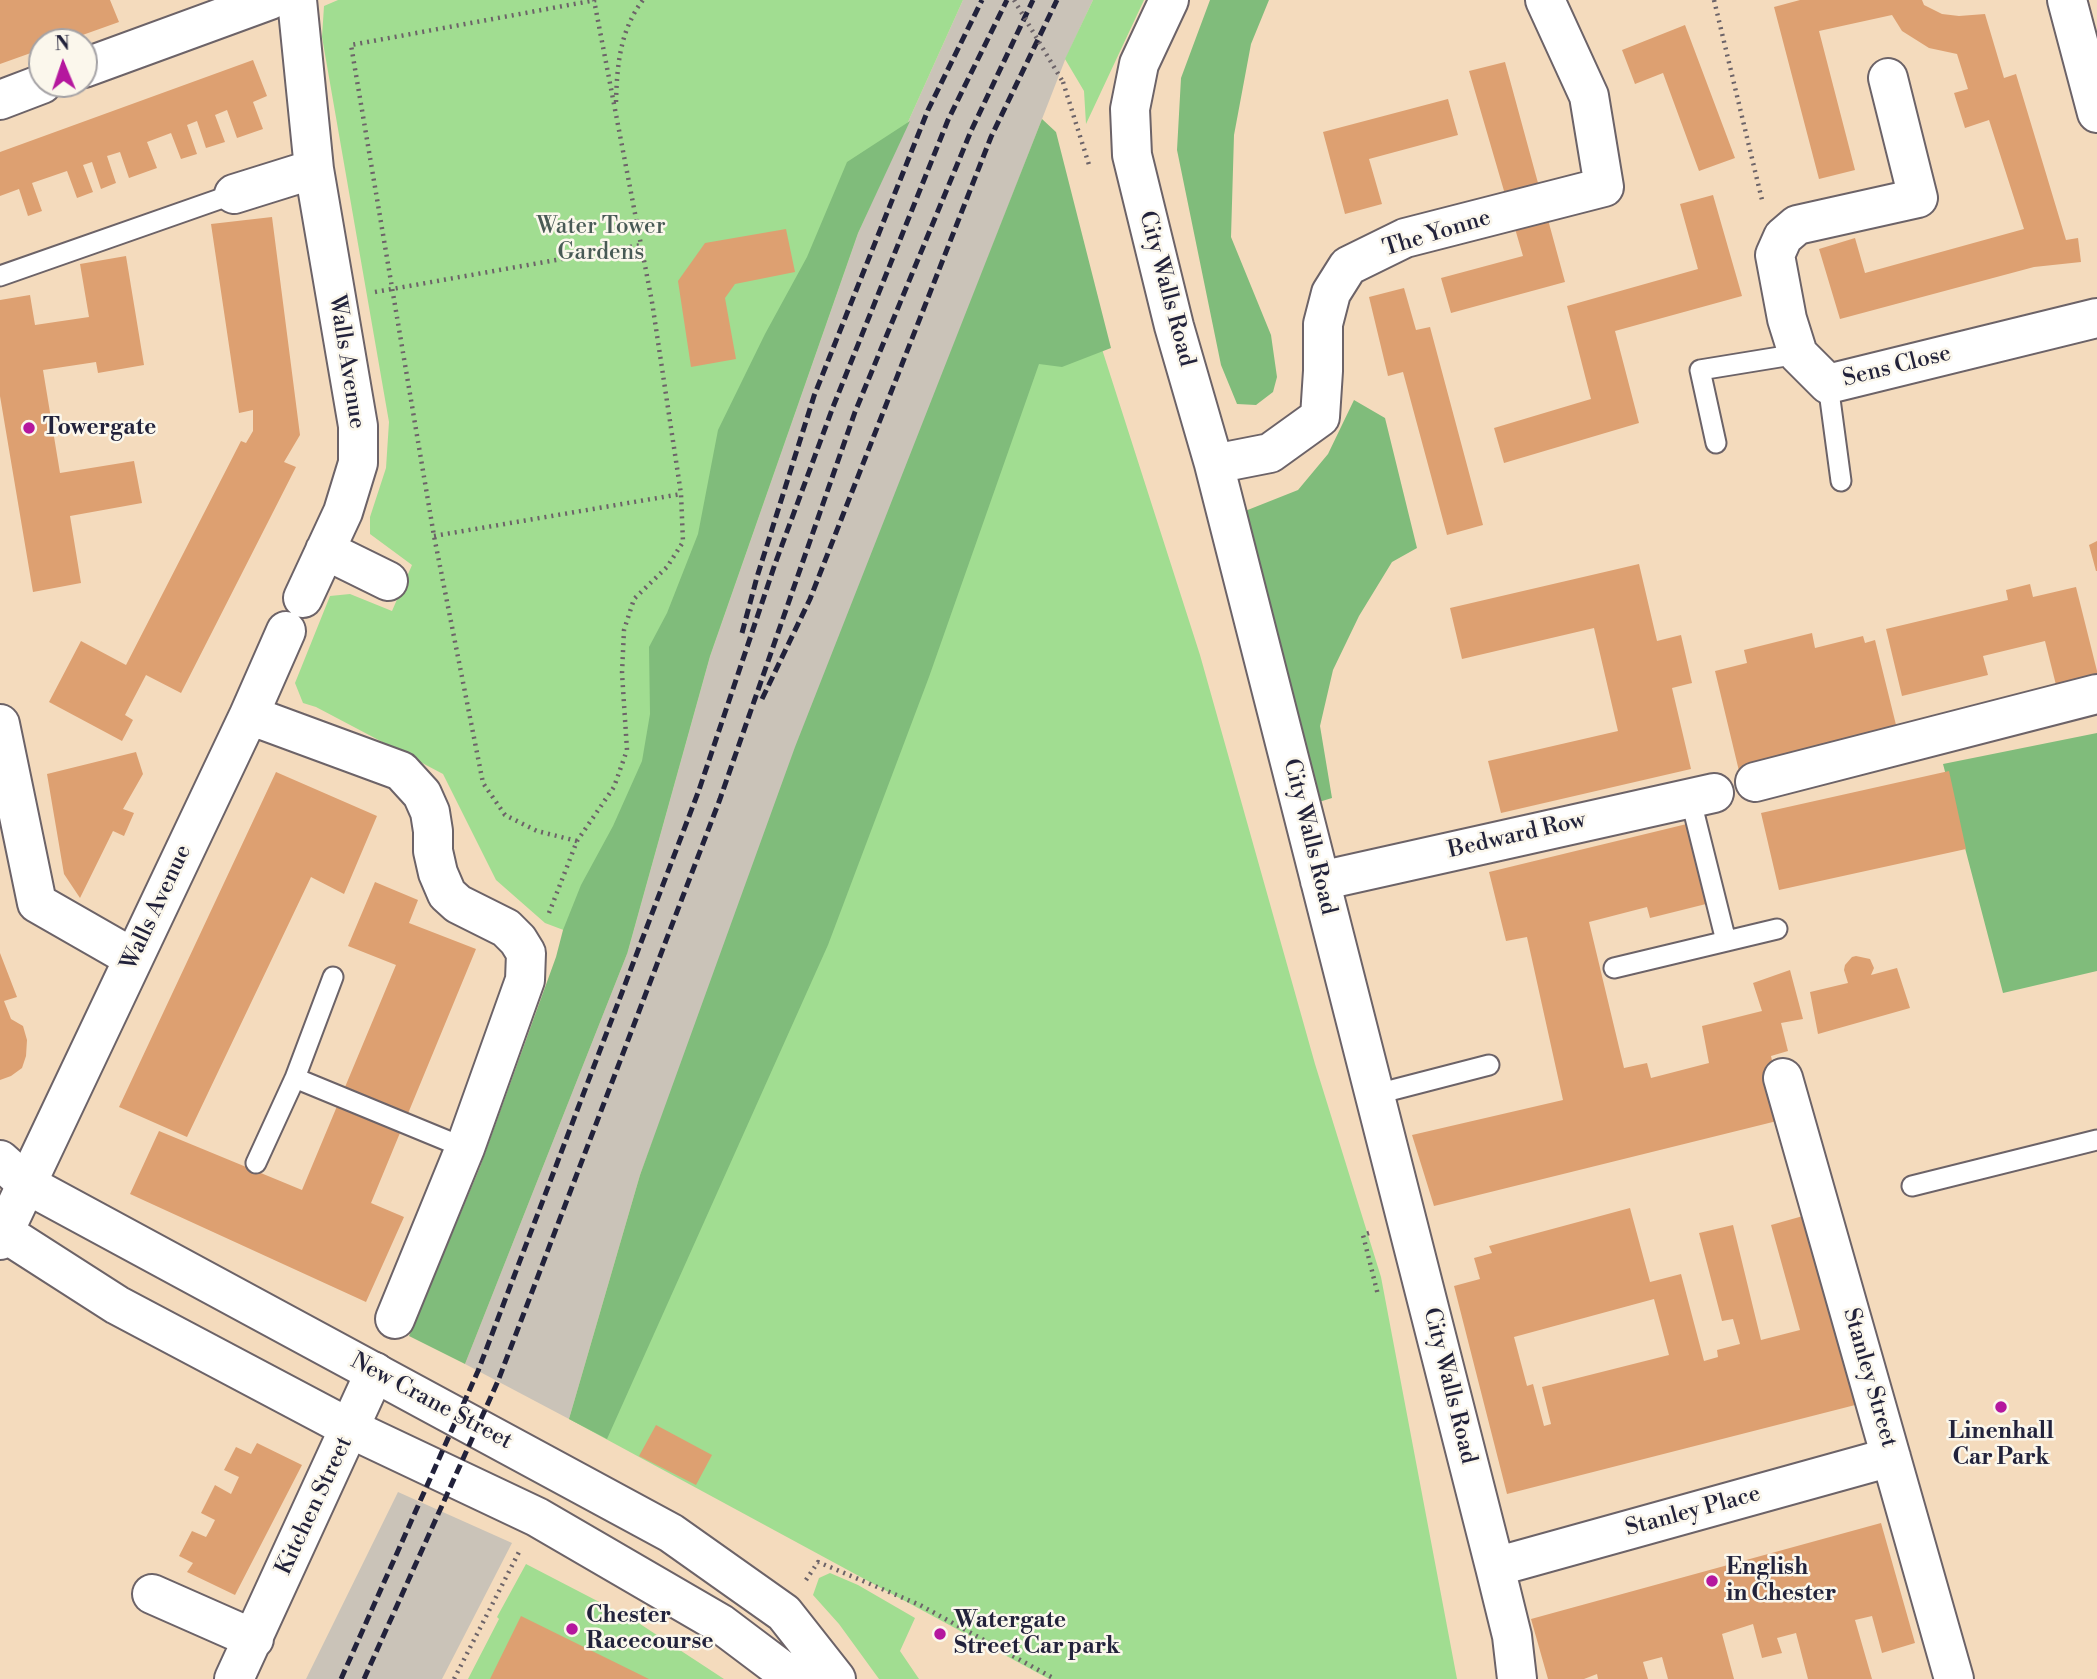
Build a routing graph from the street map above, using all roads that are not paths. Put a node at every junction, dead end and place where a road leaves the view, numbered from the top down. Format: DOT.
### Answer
graph roads {
  1 [pos="270,0"];
  2 [pos="297,0"];
  3 [pos="1169,0"];
  4 [pos="1545,0"];
  5 [pos="2067,0"];
  6 [pos="98,63"];
  7 [pos="1888,78"];
  8 [pos="28,89"];
  9 [pos="0,100"];
  10 [pos="2097,113"];
  11 [pos="314,169"];
  12 [pos="233,194"];
  13 [pos="0,276"];
  14 [pos="2097,318"];
  15 [pos="1798,354"];
  16 [pos="1828,384"];
  17 [pos="1716,443"];
  18 [pos="1214,464"];
  19 [pos="1841,481"];
  20 [pos="326,550"];
  21 [pos="388,580"];
  22 [pos="303,598"];
  23 [pos="286,631"];
  24 [pos="2097,694"];
  25 [pos="249,715"];
  26 [pos="0,724"];
  27 [pos="1755,782"];
  28 [pos="1702,795"];
  29 [pos="1320,881"];
  30 [pos="1777,929"];
  31 [pos="1726,941"];
  32 [pos="133,958"];
  33 [pos="1614,968"];
  34 [pos="333,977"];
  35 [pos="1489,1065"];
  36 [pos="295,1078"];
  37 [pos="1783,1078"];
  38 [pos="1373,1095"];
  39 [pos="2097,1139"];
  40 [pos="465,1148"];
  41 [pos="0,1160"];
  42 [pos="256,1163"];
  43 [pos="27,1185"];
  44 [pos="1912,1186"];
  45 [pos="1,1234"];
  46 [pos="395,1319"];
  47 [pos="376,1372"];
  48 [pos="351,1429"];
  49 [pos="1891,1457"];
  50 [pos="1495,1567"];
  51 [pos="152,1594"];
  52 [pos="254,1639"];
  53 [pos="234,1679"];
  54 [pos="794,1679"];
  55 [pos="836,1679"];
  56 [pos="1517,1679"];
  57 [pos="1954,1679"];
  1 -- 6 [label="main road"];
  2 -- 11 [label="main road, Walls Avenue"];
  3 -- 18 [label="main road, City Walls Road"];
  4 -- 18 [label="main road, The Yonne"];
  5 -- 10 [label="main road"];
  7 -- 15 [label="main road, Sens Close"];
  8 -- 9 [label="main road"];
  11 -- 12 [label="main road"];
  11 -- 20 [label="main road, Walls Avenue"];
  12 -- 13 [label="lane"];
  14 -- 16 [label="main road, Sens Close"];
  15 -- 16 [label="main road, Sens Close"];
  15 -- 17 [label="lane"];
  16 -- 19 [label="lane"];
  18 -- 29 [label="main road, City Walls Road"];
  20 -- 21 [label="main road"];
  20 -- 22 [label="main road, Walls Avenue"];
  23 -- 25 [label="main road, Walls Avenue"];
  24 -- 27 [label="main road"];
  25 -- 32 [label="main road, Walls Avenue"];
  25 -- 40 [label="main road"];
  26 -- 32 [label="main road"];
  28 -- 29 [label="main road, Bedward Row"];
  28 -- 31 [label="lane"];
  29 -- 38 [label="main road, City Walls Road"];
  30 -- 31 [label="lane"];
  31 -- 33 [label="lane"];
  32 -- 43 [label="main road, Walls Avenue"];
  34 -- 36 [label="lane"];
  35 -- 38 [label="lane"];
  36 -- 40 [label="lane"];
  36 -- 42 [label="lane"];
  37 -- 49 [label="main road, Stanley Street"];
  38 -- 50 [label="main road, City Walls Road"];
  39 -- 44 [label="lane"];
  40 -- 46 [label="main road"];
  41 -- 43 [label="main road, New Crane Street"];
  43 -- 45 [label="main road, Walls Avenue"];
  43 -- 47 [label="main road, New Crane Street"];
  45 -- 48 [label="main road"];
  47 -- 48 [label="main road, Kitchen Street"];
  47 -- 55 [label="main road, New Crane Street"];
  48 -- 52 [label="main road, Kitchen Street"];
  48 -- 54 [label="main road"];
  49 -- 50 [label="main road, Stanley Place"];
  49 -- 57 [label="main road, Stanley Street"];
  50 -- 56 [label="main road, City Walls Road"];
  51 -- 52 [label="main road"];
  52 -- 53 [label="main road, Kitchen Street"];
}
